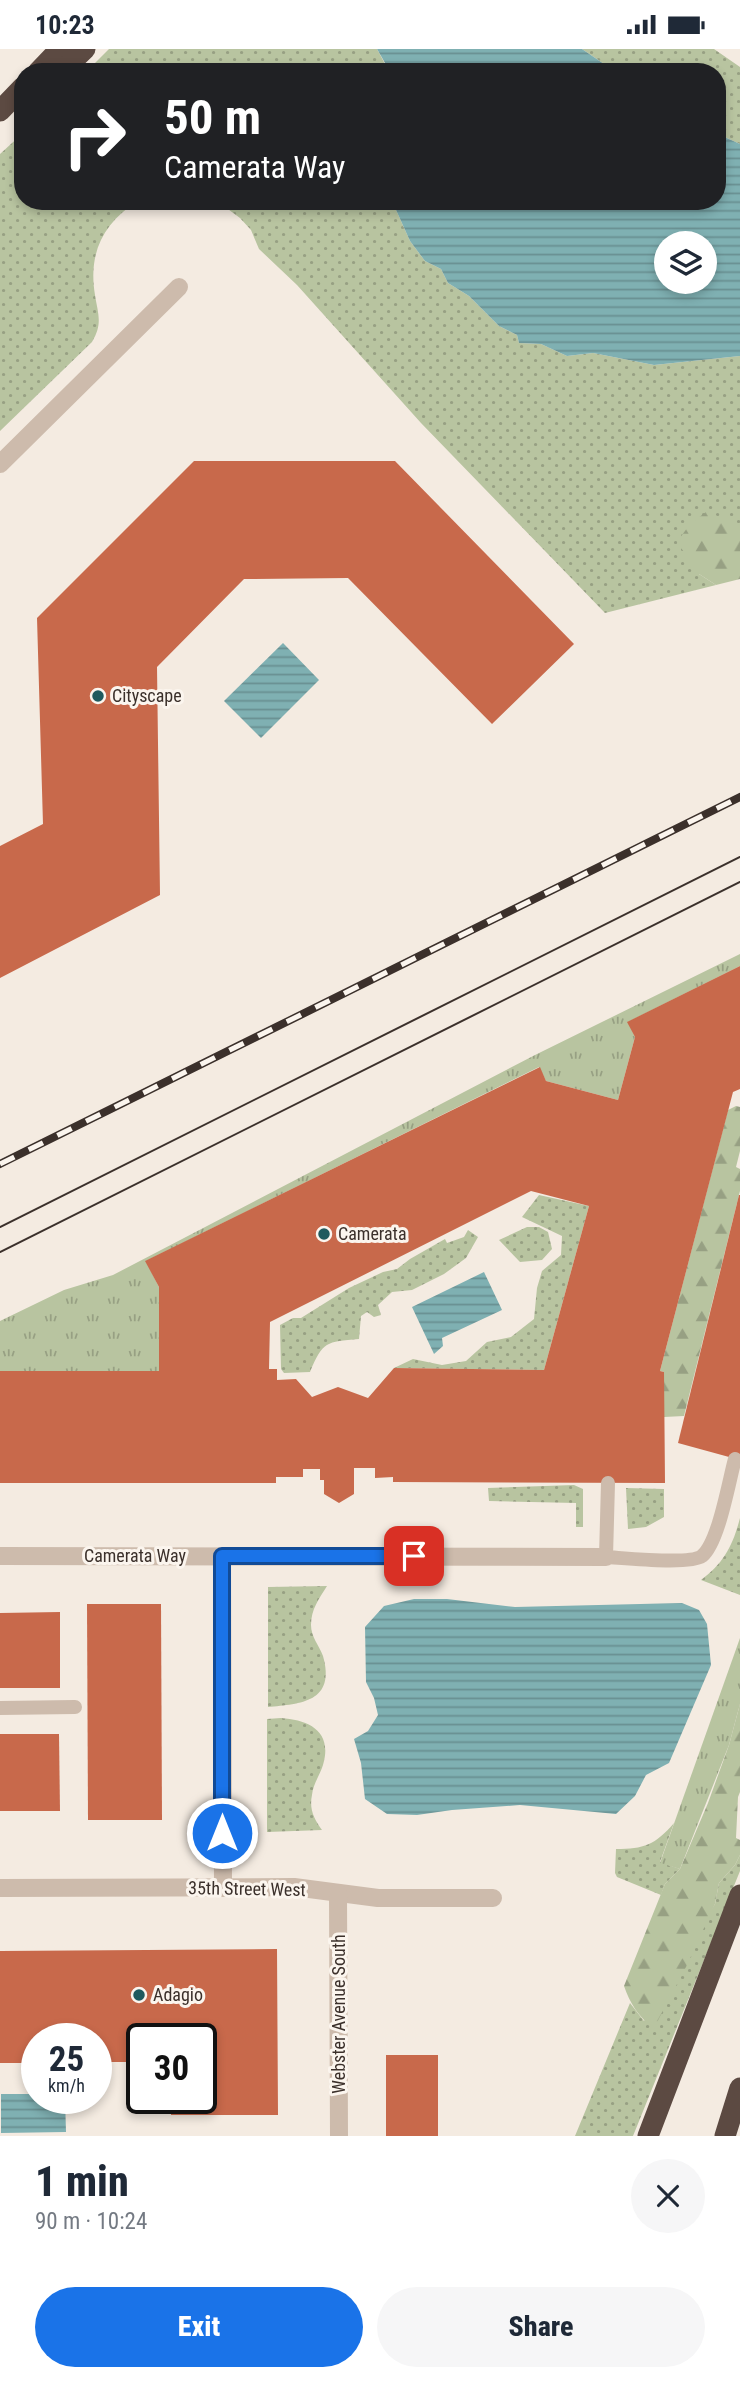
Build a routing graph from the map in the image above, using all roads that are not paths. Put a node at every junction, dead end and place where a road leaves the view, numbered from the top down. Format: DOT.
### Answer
graph roads {
  1 [pos="60,49"];
  2 [pos="85,49"];
  3 [pos="47,63"];
  4 [pos="70,63"];
  5 [pos="14,97"];
  6 [pos="0,113"];
  7 [pos="179,287"];
  8 [pos="0,464"];
  9 [pos="734,1459"];
  10 [pos="608,1483"];
  11 [pos="0,1556"];
  12 [pos="222,1556"];
  13 [pos="606,1557"];
  14 [pos="75,1707"];
  15 [pos="0,1708"];
  16 [pos="0,1888"];
  17 [pos="223,1888"];
  18 [pos="338,1893"];
  19 [pos="740,1895"];
  20 [pos="493,1898"];
  21 [pos="740,2088"];
  22 [pos="339,2136"];
  23 [pos="648,2136"];
  24 [pos="724,2136"];
  1 -- 3 [label="highway"];
  2 -- 4 [label="highway"];
  5 -- 6 [label="highway"];
  7 -- 8 [label="street"];
  9 -- 13 [label="lane"];
  10 -- 13 [label="lane"];
  11 -- 12 [label="street, Camerata Way"];
  12 -- 13 [label="street, Camerata Way"];
  12 -- 17 [label="street"];
  14 -- 15 [label="lane"];
  16 -- 17 [label="street, 35th Street West"];
  17 -- 18 [label="street, 35th Street West"];
  18 -- 20 [label="street, 35th Street West"];
  18 -- 22 [label="street, Webster Avenue South"];
  19 -- 23 [label="highway"];
  21 -- 24 [label="highway"];
}
